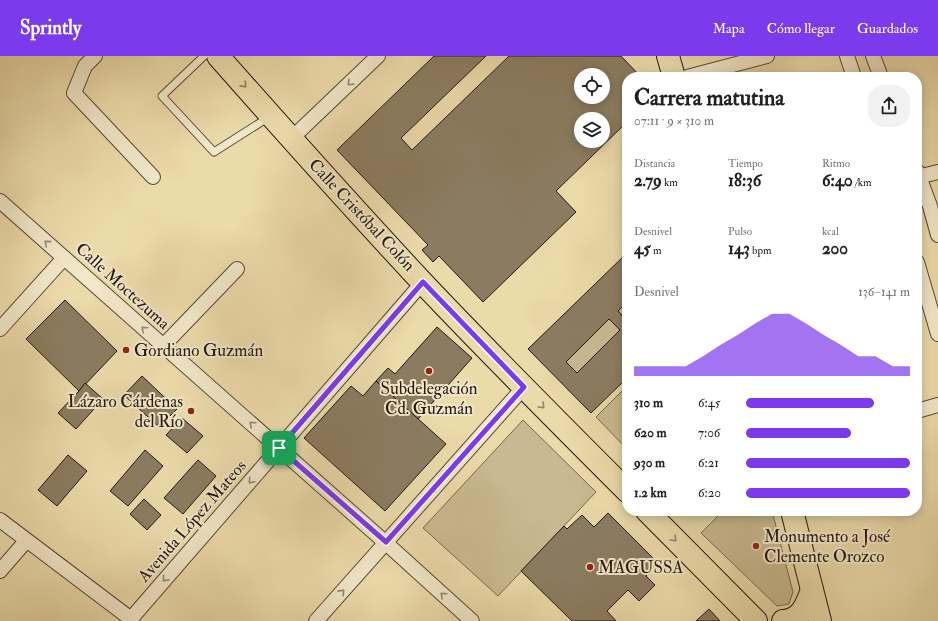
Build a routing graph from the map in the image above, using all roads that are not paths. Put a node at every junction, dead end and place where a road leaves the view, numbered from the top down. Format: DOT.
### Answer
graph roads {
  1 [pos="95,56"];
  2 [pos="204,56"];
  3 [pos="218,56"];
  4 [pos="378,56"];
  5 [pos="668,56"];
  6 [pos="768,56"];
  7 [pos="847,56"];
  8 [pos="873,56"];
  9 [pos="673,72"];
  10 [pos="706,72"];
  11 [pos="852,72"];
  12 [pos="879,72"];
  13 [pos="270,115"];
  14 [pos="291,139"];
  15 [pos="938,172"];
  16 [pos="922,174"];
  17 [pos="152,177"];
  18 [pos="922,188"];
  19 [pos="0,201"];
  20 [pos="928,207"];
  21 [pos="938,236"];
  22 [pos="64,258"];
  23 [pos="237,269"];
  24 [pos="922,279"];
  25 [pos="423,282"];
  26 [pos="0,329"];
  27 [pos="938,334"];
  28 [pos="163,346"];
  29 [pos="524,387"];
  30 [pos="938,405"];
  31 [pos="922,410"];
  32 [pos="279,448"];
  33 [pos="622,486"];
  34 [pos="652,516"];
  35 [pos="793,516"];
  36 [pos="0,520"];
  37 [pos="26,541"];
  38 [pos="386,542"];
  39 [pos="0,571"];
  40 [pos="812,590"];
  41 [pos="752,617"];
  42 [pos="130,620"];
  43 [pos="316,621"];
  44 [pos="472,621"];
  45 [pos="773,621"];
  46 [pos="782,621"];
  47 [pos="820,621"];
  1 -- 17 [label="street"];
  2 -- 13 [label="lane"];
  3 -- 13 [label="main road, Calle Cristóbal Colón, one-way"];
  4 -- 14 [label="street, one-way"];
  5 -- 9 [label="main road"];
  6 -- 10 [label="street"];
  7 -- 11 [label="street"];
  8 -- 12 [label="street"];
  13 -- 14 [label="main road, Calle Cristóbal Colón"];
  14 -- 25 [label="main road, Calle Cristóbal Colón"];
  15 -- 16 [label="street"];
  18 -- 20 [label="street"];
  22 -- 19 [label="street, Calle Moctezuma, one-way"];
  20 -- 21 [label="street"];
  22 -- 26 [label="street"];
  28 -- 22 [label="street, Calle Moctezuma, one-way"];
  23 -- 28 [label="street"];
  24 -- 27 [label="street"];
  25 -- 29 [label="main road, Calle Cristóbal Colón"];
  25 -- 32 [label="street, Avenida López Mateos"];
  32 -- 28 [label="street, Calle Moctezuma, one-way"];
  29 -- 33 [label="main road, Calle Cristóbal Colón, one-way"];
  29 -- 38 [label="street"];
  30 -- 31 [label="street"];
  32 -- 38 [label="street, Calle Moctezuma"];
  32 -- 42 [label="street, Avenida López Mateos, one-way"];
  34 -- 41 [label="main road, one-way"];
  35 -- 40 [label="main road"];
  36 -- 37 [label="street"];
  37 -- 39 [label="street"];
  37 -- 42 [label="street"];
  43 -- 38 [label="street, one-way"];
  44 -- 38 [label="street, Calle Moctezuma, one-way"];
  40 -- 46 [label="main road"];
  40 -- 47 [label="main road"];
  41 -- 45 [label="main road"];
}
